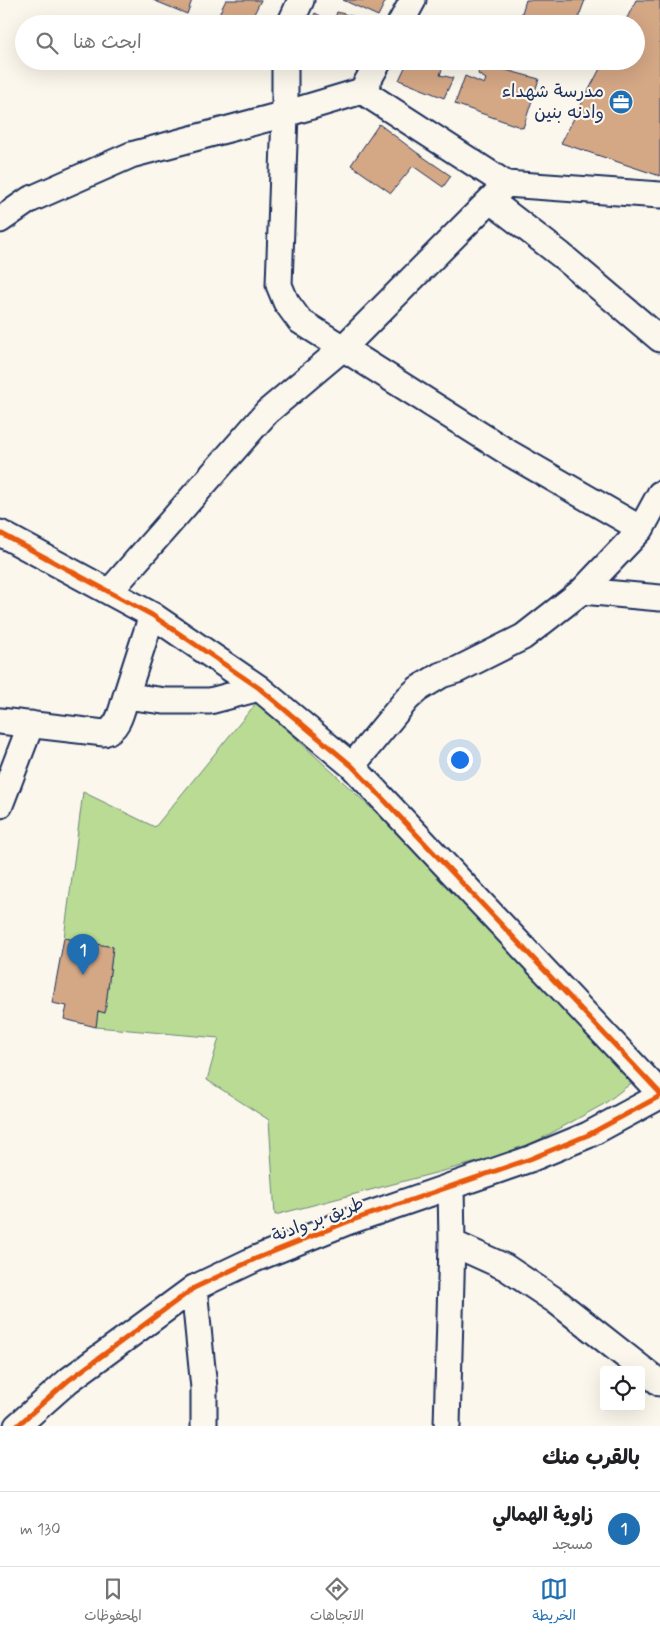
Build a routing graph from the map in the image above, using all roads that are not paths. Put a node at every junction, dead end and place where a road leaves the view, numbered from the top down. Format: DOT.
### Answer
graph roads {
  1 [pos="301,0"];
  2 [pos="414,0"];
  3 [pos="294,15"];
  4 [pos="405,15"];
  5 [pos="285,70"];
  6 [pos="374,70"];
  7 [pos="362,91"];
  8 [pos="284,114"];
  9 [pos="498,192"];
  10 [pos="660,195"];
  11 [pos="0,220"];
  12 [pos="660,339"];
  13 [pos="343,348"];
  14 [pos="660,494"];
  15 [pos="641,528"];
  16 [pos="0,533"];
  17 [pos="582,591"];
  18 [pos="110,592"];
  19 [pos="660,598"];
  20 [pos="152,616"];
  21 [pos="259,688"];
  22 [pos="126,696"];
  23 [pos="0,721"];
  24 [pos="31,724"];
  25 [pos="352,766"];
  26 [pos="0,805"];
  27 [pos="660,1094"];
  28 [pos="451,1186"];
  29 [pos="452,1243"];
  30 [pos="194,1288"];
  31 [pos="660,1383"];
  32 [pos="17,1426"];
  33 [pos="204,1426"];
  34 [pos="447,1426"];
  1 -- 3 [label="street"];
  2 -- 4 [label="street"];
  5 -- 8 [label="street"];
  6 -- 7 [label="street"];
  7 -- 8 [label="street"];
  7 -- 9 [label="street"];
  8 -- 11 [label="street"];
  8 -- 13 [label="street"];
  9 -- 10 [label="street"];
  9 -- 12 [label="street"];
  9 -- 13 [label="street"];
  13 -- 15 [label="street"];
  13 -- 18 [label="street"];
  14 -- 15 [label="street"];
  15 -- 17 [label="street"];
  16 -- 18 [label="street"];
  17 -- 19 [label="street"];
  17 -- 25 [label="street"];
  18 -- 20 [label="street"];
  20 -- 21 [label="street"];
  20 -- 22 [label="street"];
  21 -- 22 [label="street"];
  21 -- 25 [label="street"];
  22 -- 24 [label="street"];
  23 -- 24 [label="street"];
  24 -- 26 [label="street"];
  25 -- 27 [label="street"];
  27 -- 28 [label="street, طريق بر وادنة"];
  28 -- 29 [label="street"];
  28 -- 30 [label="street, طريق بر وادنة"];
  29 -- 31 [label="street"];
  29 -- 34 [label="street"];
  30 -- 32 [label="street, طريق بر وادنة"];
  30 -- 33 [label="street"];
}
